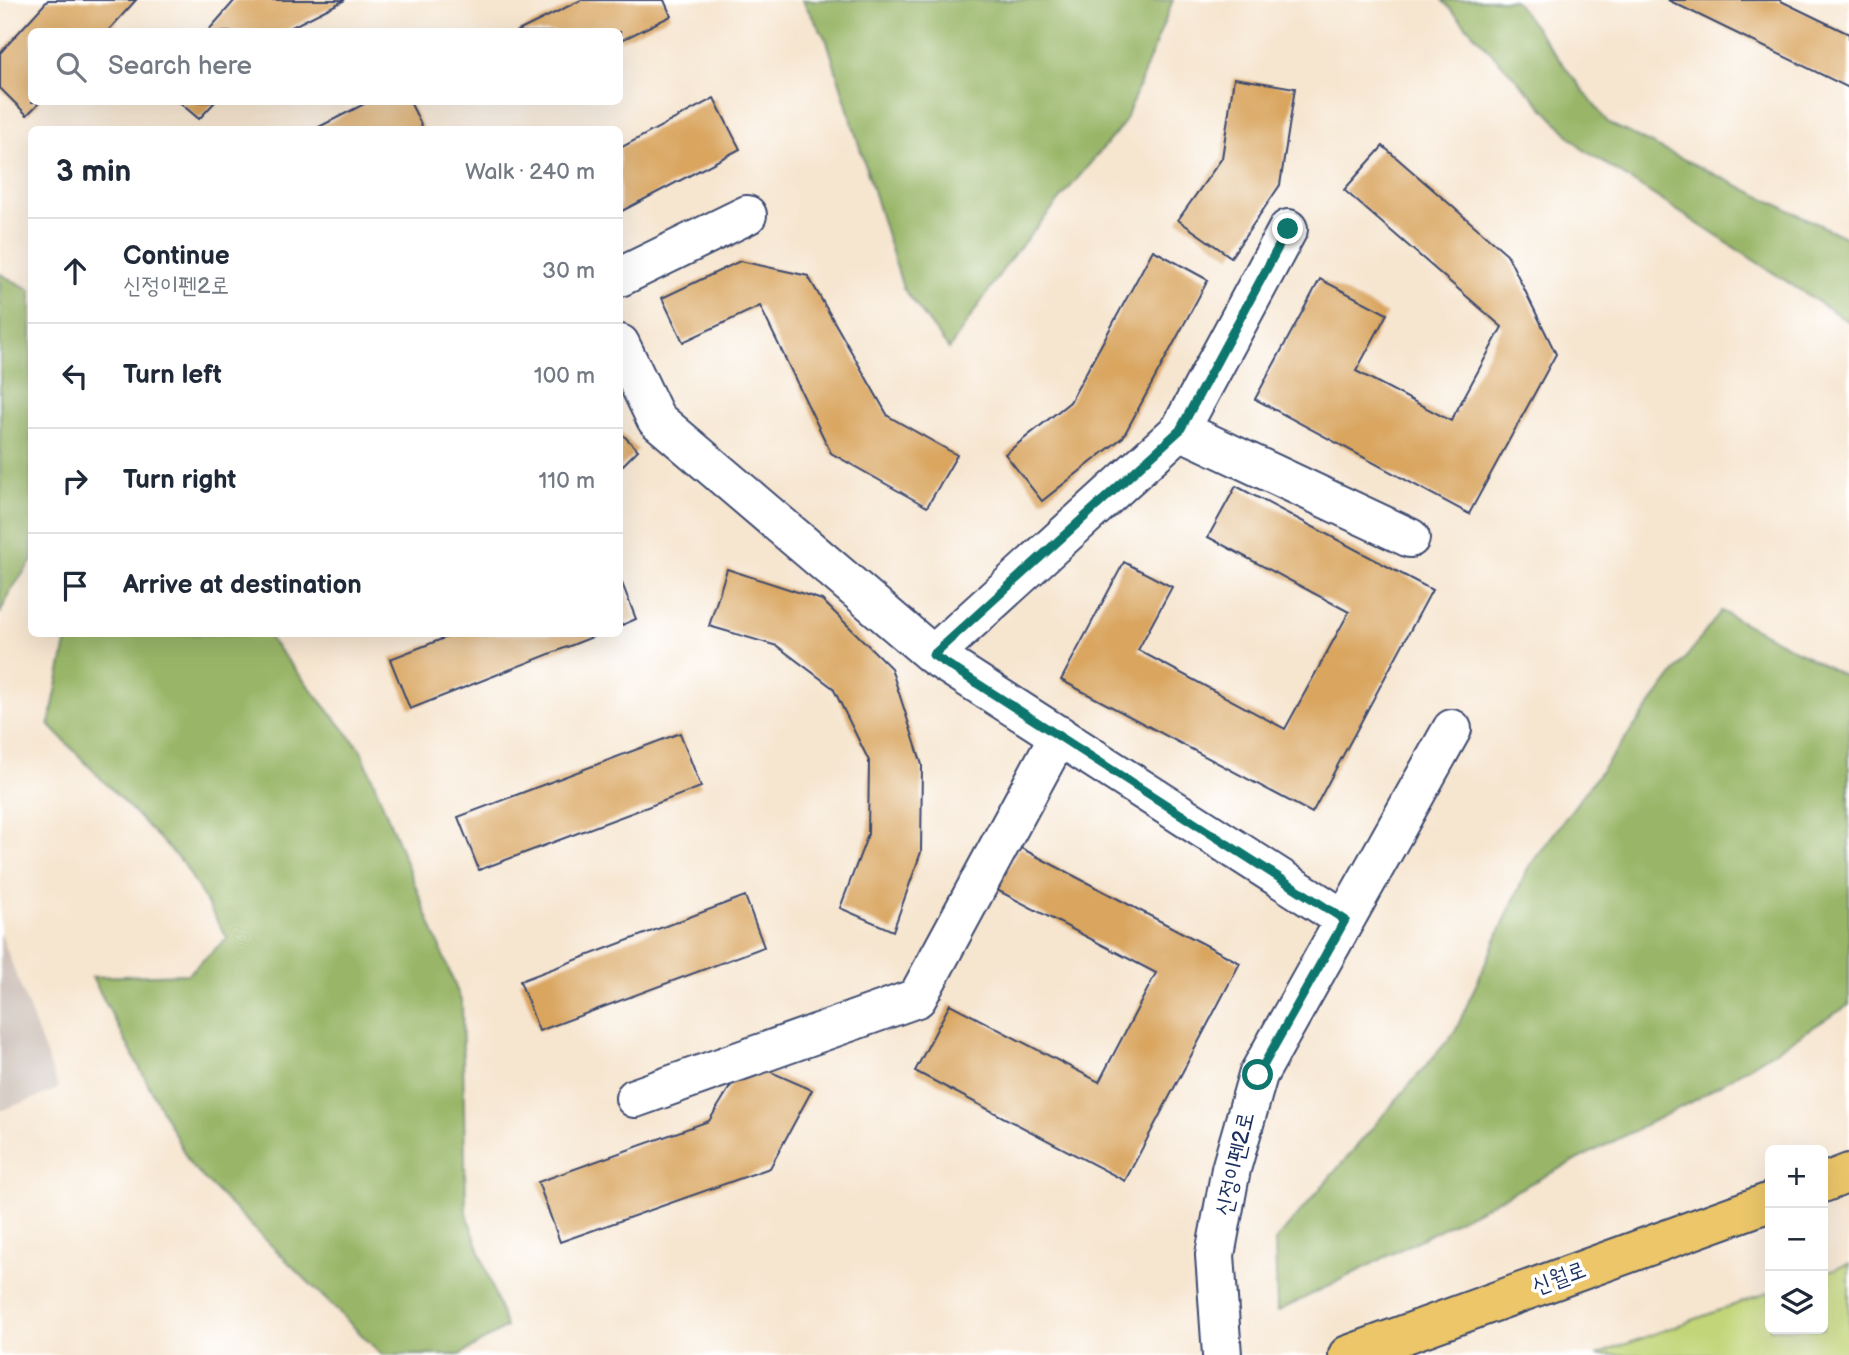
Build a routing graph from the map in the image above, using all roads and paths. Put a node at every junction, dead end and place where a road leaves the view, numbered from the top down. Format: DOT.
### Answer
graph roads {
  1 [pos="747,215"];
  2 [pos="1288,229"];
  3 [pos="623,276"];
  4 [pos="623,350"];
  5 [pos="1180,430"];
  6 [pos="1410,538"];
  7 [pos="933,655"];
  8 [pos="1452,729"];
  9 [pos="1059,736"];
  10 [pos="1345,920"];
  11 [pos="635,1098"];
  12 [pos="1849,1173"];
  13 [pos="1828,1181"];
  14 [pos="1765,1204"];
  15 [pos="1222,1355"];
  16 [pos="1348,1355"];
  1 -- 3 [label="street"];
  2 -- 5 [label="street"];
  4 -- 7 [label="street"];
  5 -- 6 [label="street"];
  5 -- 7 [label="street"];
  7 -- 9 [label="street"];
  8 -- 10 [label="street, 신정이펜2로"];
  9 -- 10 [label="street"];
  9 -- 11 [label="street"];
  10 -- 15 [label="street, 신정이펜2로"];
  12 -- 13 [label="main road"];
  14 -- 16 [label="main road, 신월로"];
}
